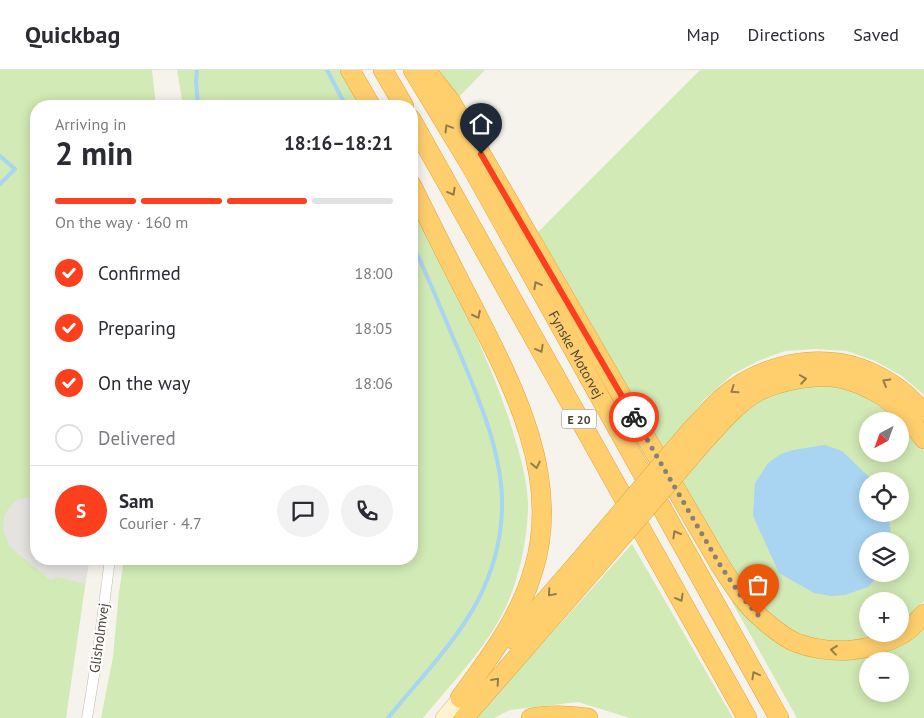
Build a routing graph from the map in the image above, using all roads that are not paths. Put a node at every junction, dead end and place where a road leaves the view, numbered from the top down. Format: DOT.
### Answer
graph roads {
  1 [pos="350,70"];
  2 [pos="382,70"];
  3 [pos="413,70"];
  4 [pos="426,70"];
  5 [pos="367,100"];
  6 [pos="400,100"];
  7 [pos="418,131"];
  8 [pos="418,198"];
  9 [pos="924,412"];
  10 [pos="699,434"];
  11 [pos="924,439"];
  12 [pos="589,562"];
  13 [pos="109,565"];
  14 [pos="924,614"];
  15 [pos="460,698"];
  16 [pos="87,718"];
  17 [pos="443,718"];
  18 [pos="464,718"];
  19 [pos="531,718"];
  20 [pos="588,718"];
  21 [pos="747,718"];
  22 [pos="779,718"];
  1 -- 5 [label="highway"];
  2 -- 6 [label="highway"];
  22 -- 3 [label="highway, Fynske Motorvej / E 20, one-way"];
  14 -- 4 [label="highway, one-way"];
  7 -- 21 [label="highway, Fynske Motorvej / E 20, one-way"];
  8 -- 15 [label="highway, one-way"];
  9 -- 10 [label="highway, one-way"];
  10 -- 11 [label="highway, one-way"];
  10 -- 12 [label="highway, bridge"];
  12 -- 15 [label="highway, one-way"];
  18 -- 12 [label="highway, one-way"];
  13 -- 16 [label="street, Glisholmvej"];
  15 -- 17 [label="street"];
  19 -- 20 [label="highway"];
}
